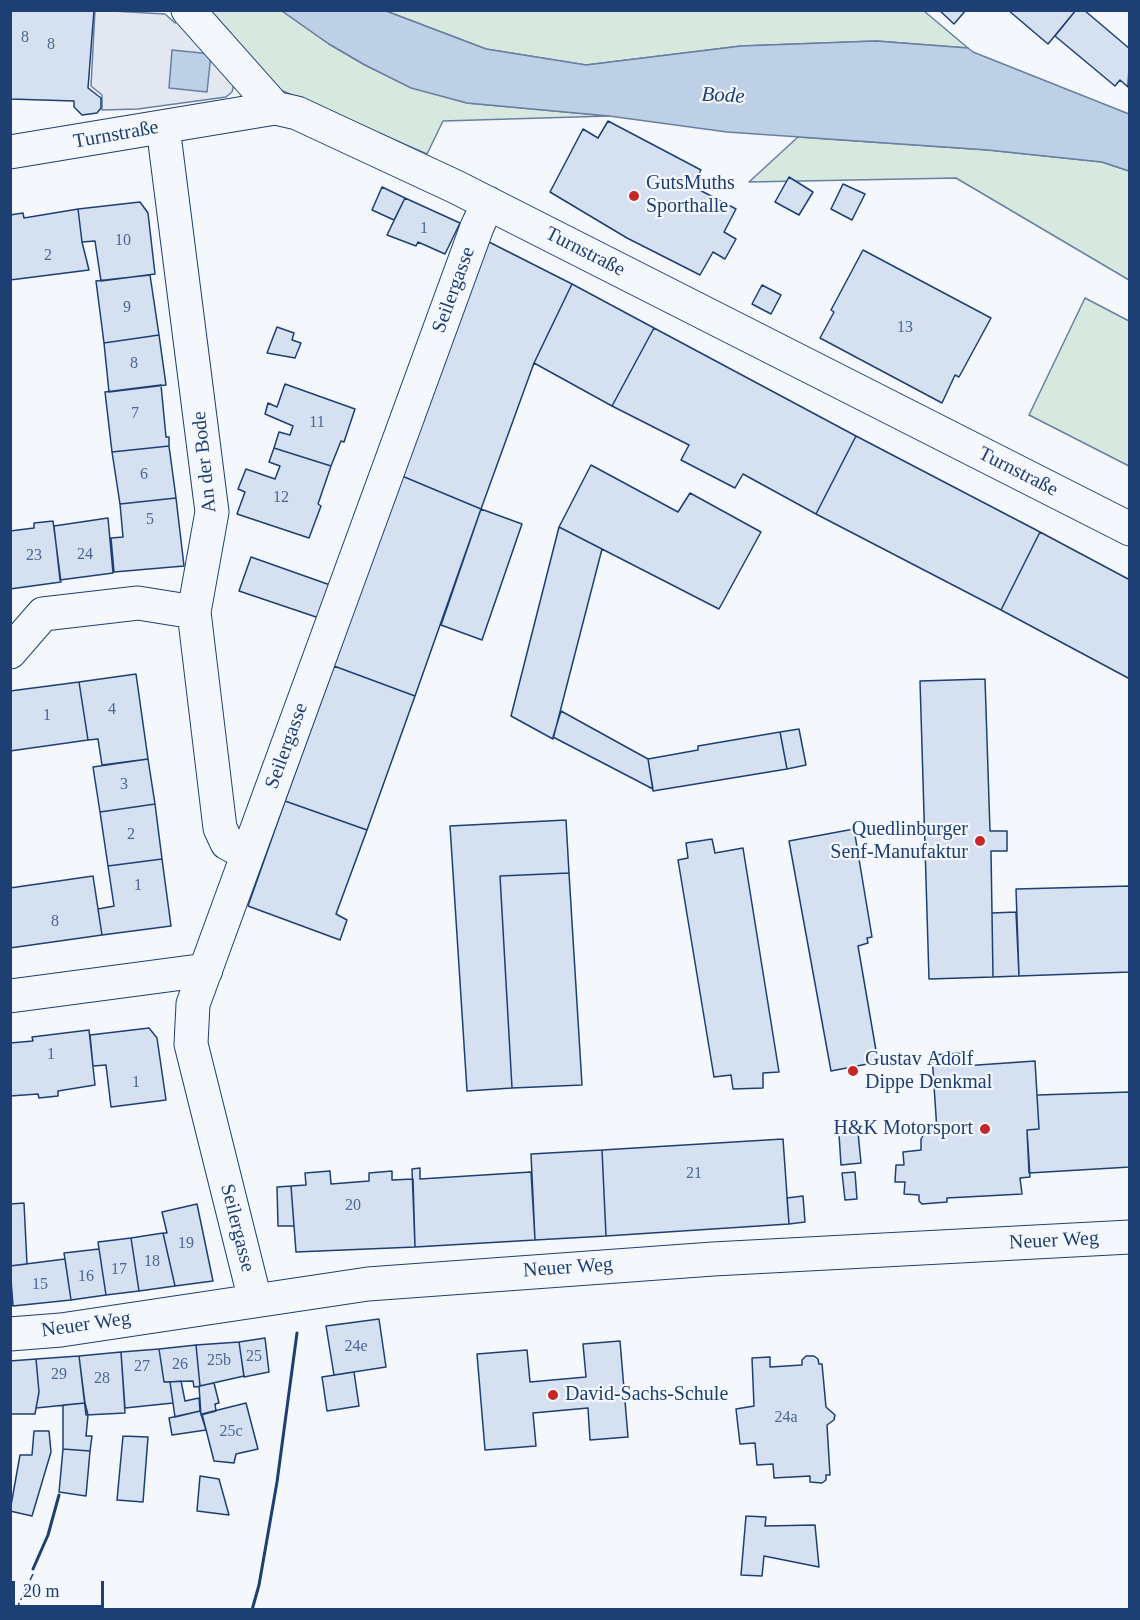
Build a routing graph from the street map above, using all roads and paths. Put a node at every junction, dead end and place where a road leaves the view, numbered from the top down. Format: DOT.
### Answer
graph roads {
  1 [pos="188,10"];
  2 [pos="274,108"];
  3 [pos="163,127"];
  4 [pos="10,152"];
  5 [pos="488,203"];
  6 [pos="1130,529"];
  7 [pos="194,612"];
  8 [pos="10,652"];
  9 [pos="247,854"];
  10 [pos="206,970"];
  11 [pos="10,996"];
  12 [pos="1130,1237"];
  13 [pos="255,1300"];
  14 [pos="10,1334"];
  1 -- 2 [label="street"];
  2 -- 3 [label="street, Turnstraße"];
  2 -- 5 [label="street, Turnstraße"];
  3 -- 4 [label="street, Turnstraße"];
  3 -- 7 [label="street, An der Bode"];
  5 -- 6 [label="street, Turnstraße"];
  5 -- 9 [label="street, Seilergasse"];
  7 -- 8 [label="street"];
  7 -- 9 [label="street, An der Bode"];
  9 -- 10 [label="street, Seilergasse"];
  10 -- 11 [label="street"];
  10 -- 13 [label="street, Seilergasse"];
  12 -- 13 [label="street, Neuer Weg"];
  13 -- 14 [label="street, Neuer Weg"];
}
